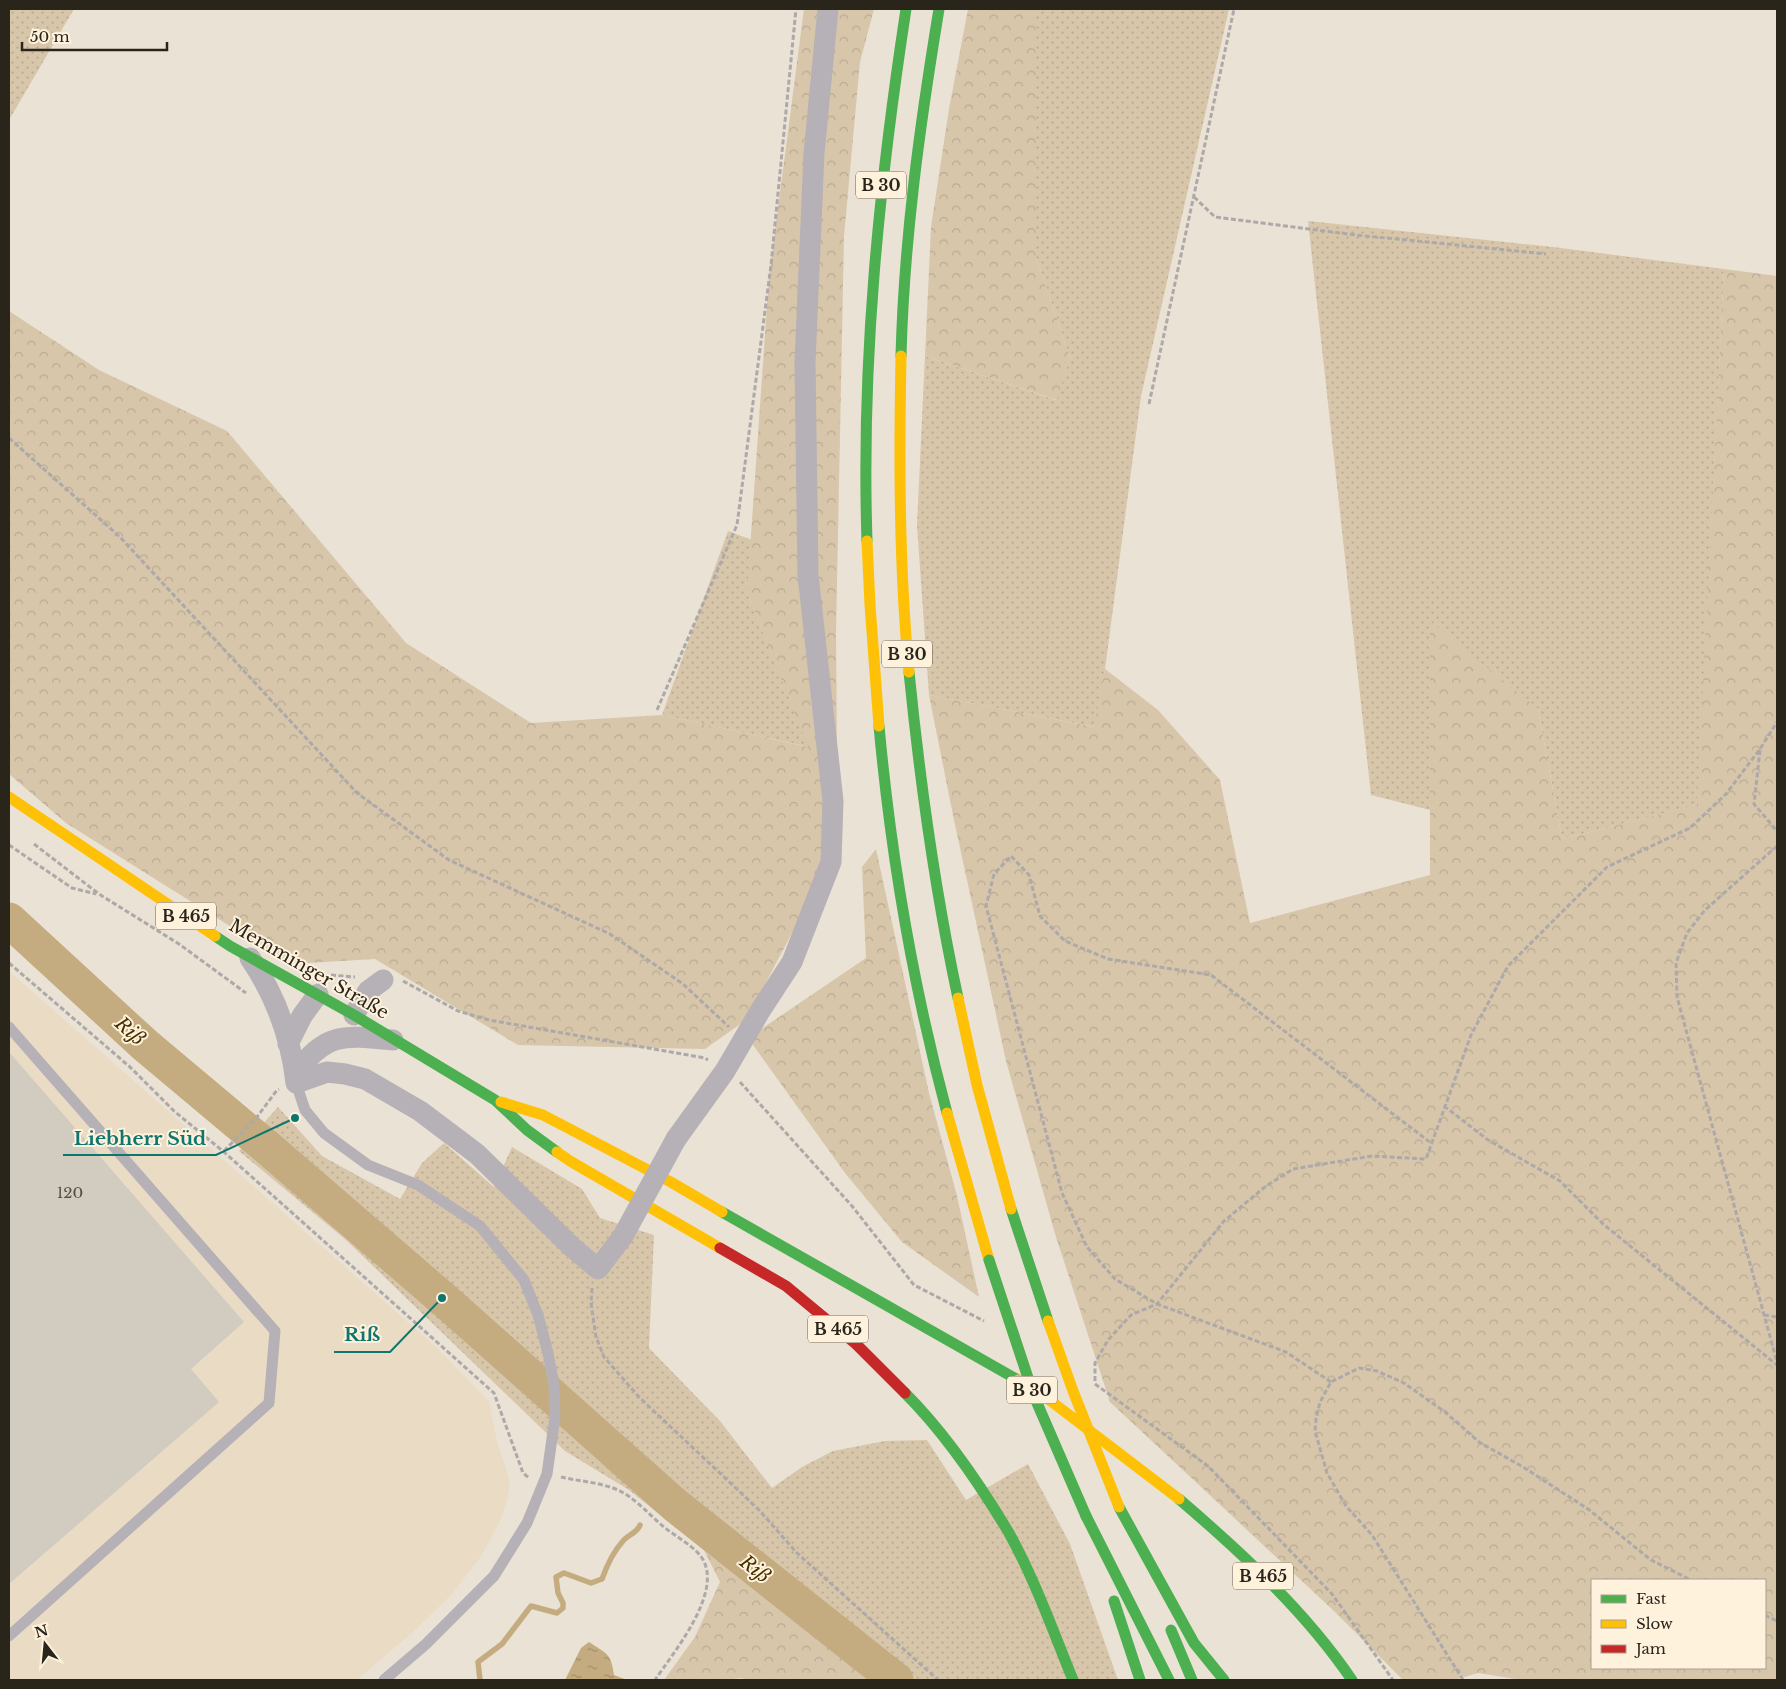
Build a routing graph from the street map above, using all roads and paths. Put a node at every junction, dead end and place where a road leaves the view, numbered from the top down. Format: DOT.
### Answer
graph roads {
  1 [pos="796,9"];
  2 [pos="828,9"];
  3 [pos="906,9"];
  4 [pos="939,9"];
  5 [pos="1234,9"];
  6 [pos="1194,197"];
  7 [pos="1546,254"];
  8 [pos="1148,404"];
  9 [pos="9,438"];
  10 [pos="656,710"];
  11 [pos="1777,722"];
  12 [pos="1760,749"];
  13 [pos="9,797"];
  14 [pos="1777,831"];
  15 [pos="30,841"];
  16 [pos="9,845"];
  17 [pos="1777,846"];
  18 [pos="99,894"];
  19 [pos="250,957"];
  20 [pos="9,962"];
  21 [pos="384,980"];
  22 [pos="318,994"];
  23 [pos="249,998"];
  24 [pos="354,1015"];
  25 [pos="9,1027"];
  26 [pos="742,1039"];
  27 [pos="397,1040"];
  28 [pos="288,1044"];
  29 [pos="725,1071"];
  30 [pos="286,1082"];
  31 [pos="495,1100"];
  32 [pos="1444,1106"];
  33 [pos="1431,1143"];
  34 [pos="224,1152"];
  35 [pos="598,1269"];
  36 [pos="1157,1304"];
  37 [pos="1764,1315"];
  38 [pos="1777,1317"];
  39 [pos="992,1325"];
  40 [pos="1777,1364"];
  41 [pos="1088,1378"];
  42 [pos="1331,1382"];
  43 [pos="1095,1384"];
  44 [pos="547,1474"];
  45 [pos="541,1489"];
  46 [pos="1119,1507"];
  47 [pos="1086,1516"];
  48 [pos="1689,1579"];
  49 [pos="9,1636"];
  50 [pos="384,1680"];
  51 [pos="655,1680"];
  52 [pos="938,1680"];
  53 [pos="1073,1680"];
  54 [pos="1140,1680"];
  55 [pos="1169,1680"];
  56 [pos="1192,1680"];
  57 [pos="1224,1680"];
  58 [pos="1352,1680"];
  59 [pos="1393,1680"];
  60 [pos="1463,1680"];
  1 -- 10 [label="path"];
  2 -- 26 [label="street"];
  3 -- 47 [label="main road, B 30, bridge"];
  4 -- 46 [label="main road, B 30, bridge"];
  5 -- 6 [label="path"];
  6 -- 7 [label="path"];
  6 -- 8 [label="path"];
  9 -- 26 [label="path"];
  11 -- 12 [label="path"];
  12 -- 14 [label="path"];
  12 -- 32 [label="path"];
  13 -- 19 [label="main road, Memminger Straße / B 465"];
  15 -- 18 [label="path"];
  16 -- 18 [label="path"];
  17 -- 37 [label="path"];
  18 -- 23 [label="path"];
  19 -- 22 [label="main road, Memminger Straße / B 465"];
  19 -- 28 [label="street"];
  20 -- 34 [label="path"];
  21 -- 24 [label="street"];
  21 -- 29 [label="path"];
  22 -- 24 [label="main road, Memminger Straße / B 465"];
  22 -- 28 [label="street"];
  24 -- 27 [label="main road, Memminger Straße / B 465"];
  25 -- 49 [label="lane"];
  26 -- 29 [label="street"];
  27 -- 30 [label="street"];
  27 -- 31 [label="main road, Memminger Straße / B 465"];
  28 -- 30 [label="street"];
  29 -- 35 [label="street, bridge"];
  29 -- 39 [label="path"];
  30 -- 34 [label="path"];
  30 -- 35 [label="street"];
  30 -- 44 [label="lane"];
  31 -- 53 [label="main road, B 465"];
  31 -- 58 [label="main road, B 465"];
  32 -- 33 [label="path"];
  32 -- 40 [label="path"];
  33 -- 36 [label="path"];
  33 -- 36 [label="path"];
  34 -- 45 [label="path"];
  35 -- 52 [label="path"];
  36 -- 42 [label="path"];
  36 -- 43 [label="path"];
  37 -- 38 [label="path"];
  37 -- 40 [label="path"];
  41 -- 43 [label="path"];
  42 -- 48 [label="path"];
  42 -- 60 [label="path"];
  43 -- 59 [label="path"];
  44 -- 45 [label="lane"];
  44 -- 51 [label="path"];
  45 -- 50 [label="lane"];
  46 -- 56 [label="main road, B 30"];
  46 -- 57 [label="main road, B 30"];
  47 -- 54 [label="main road"];
  47 -- 55 [label="main road, B 30"];
}
